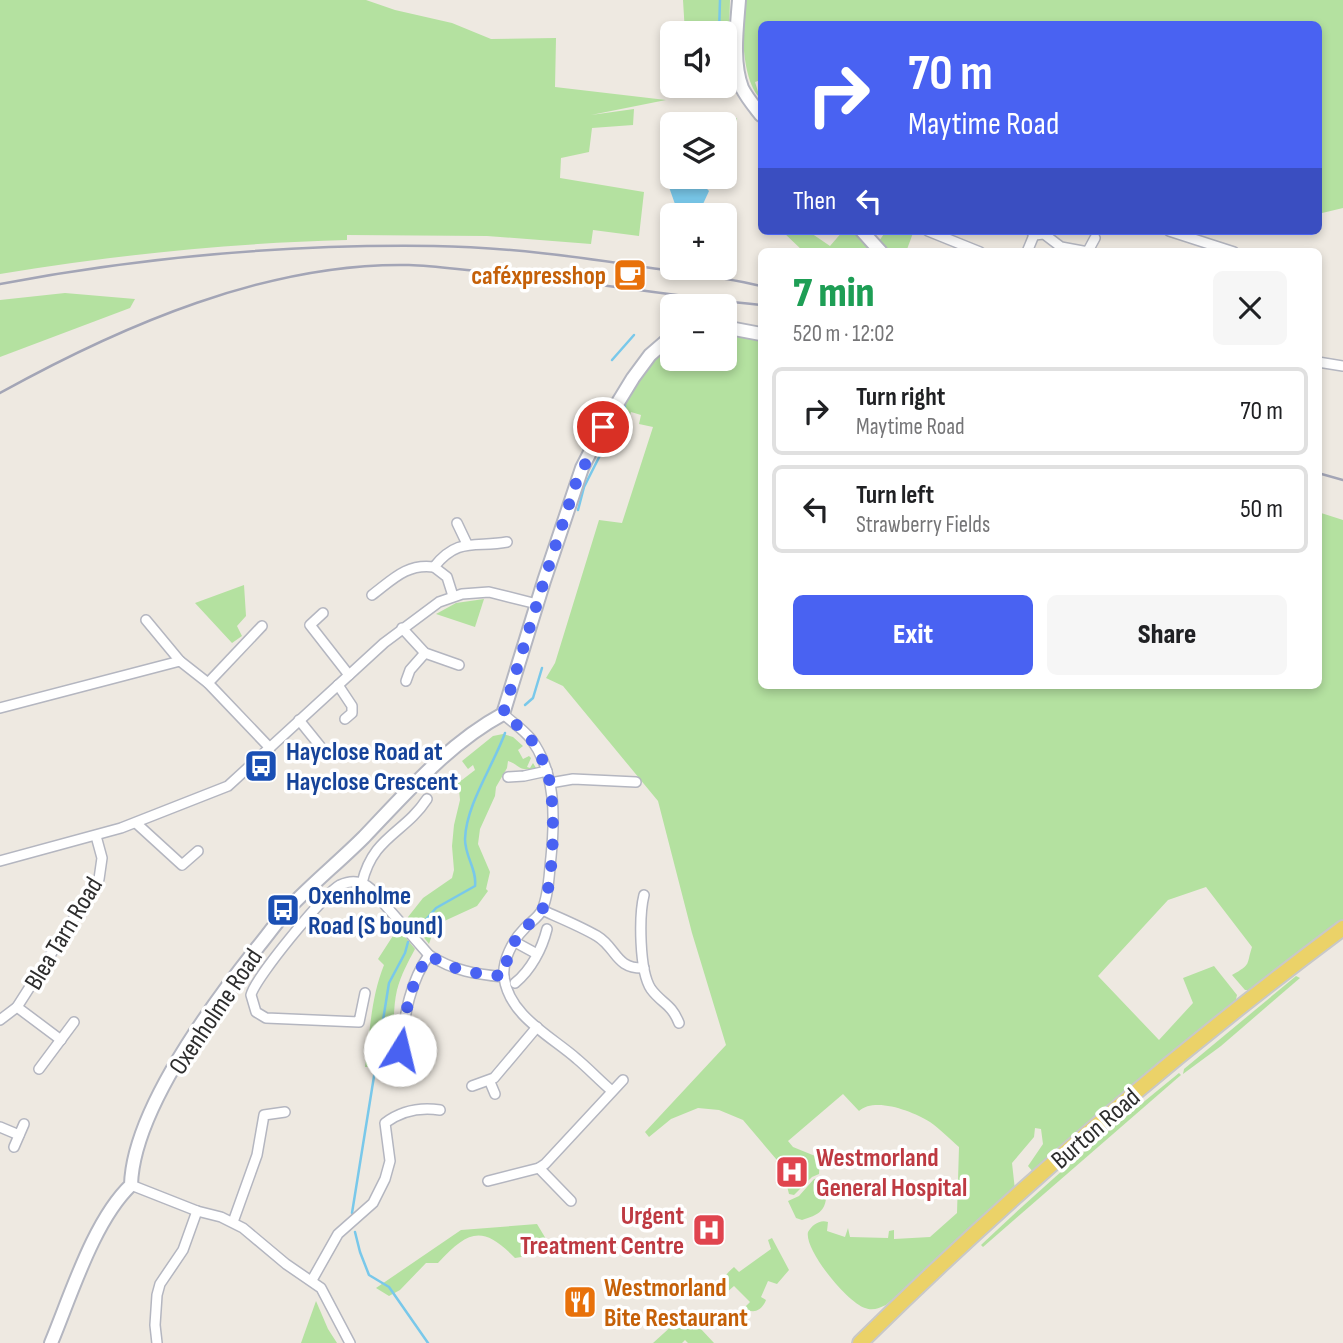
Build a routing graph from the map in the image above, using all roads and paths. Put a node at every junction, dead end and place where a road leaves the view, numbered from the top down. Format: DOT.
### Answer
graph roads {
  1 [pos="739,0"];
  2 [pos="758,111"];
  3 [pos="866,235"];
  4 [pos="938,235"];
  5 [pos="1045,235"];
  6 [pos="1179,235"];
  7 [pos="1095,239"];
  8 [pos="877,248"];
  9 [pos="970,248"];
  10 [pos="1068,248"];
  11 [pos="1090,248"];
  12 [pos="1211,248"];
  13 [pos="737,329"];
  14 [pos="758,333"];
  15 [pos="660,348"];
  16 [pos="1322,363"];
  17 [pos="1343,366"];
  18 [pos="457,523"];
  19 [pos="507,542"];
  20 [pos="467,544"];
  21 [pos="434,567"];
  22 [pos="373,595"];
  23 [pos="453,596"];
  24 [pos="537,604"];
  25 [pos="323,613"];
  26 [pos="146,620"];
  27 [pos="262,626"];
  28 [pos="402,628"];
  29 [pos="425,653"];
  30 [pos="180,662"];
  31 [pos="459,665"];
  32 [pos="349,675"];
  33 [pos="406,681"];
  34 [pos="208,683"];
  35 [pos="338,685"];
  36 [pos="0,708"];
  37 [pos="503,714"];
  38 [pos="345,719"];
  39 [pos="299,720"];
  40 [pos="320,746"];
  41 [pos="270,748"];
  42 [pos="547,771"];
  43 [pos="508,777"];
  44 [pos="636,782"];
  45 [pos="550,783"];
  46 [pos="427,799"];
  47 [pos="136,823"];
  48 [pos="96,836"];
  49 [pos="198,850"];
  50 [pos="0,861"];
  51 [pos="362,883"];
  52 [pos="644,895"];
  53 [pos="542,910"];
  54 [pos="1343,928"];
  55 [pos="547,929"];
  56 [pos="514,942"];
  57 [pos="537,954"];
  58 [pos="429,955"];
  59 [pos="645,968"];
  60 [pos="504,976"];
  61 [pos="515,983"];
  62 [pos="365,993"];
  63 [pos="17,1007"];
  64 [pos="0,1020"];
  65 [pos="74,1022"];
  66 [pos="679,1023"];
  67 [pos="537,1027"];
  68 [pos="61,1040"];
  69 [pos="400,1050"];
  70 [pos="39,1069"];
  71 [pos="623,1080"];
  72 [pos="490,1082"];
  73 [pos="472,1086"];
  74 [pos="612,1091"];
  75 [pos="495,1094"];
  76 [pos="440,1110"];
  77 [pos="285,1112"];
  78 [pos="24,1124"];
  79 [pos="0,1127"];
  80 [pos="19,1135"];
  81 [pos="14,1147"];
  82 [pos="539,1168"];
  83 [pos="488,1181"];
  84 [pos="131,1185"];
  85 [pos="571,1201"];
  86 [pos="197,1211"];
  87 [pos="233,1222"];
  88 [pos="312,1280"];
  89 [pos="51,1343"];
  90 [pos="158,1343"];
  91 [pos="350,1343"];
  92 [pos="860,1343"];
  1 -- 2 [label="main road"];
  3 -- 8 [label="main road"];
  4 -- 9 [label="street"];
  5 -- 10 [label="street"];
  6 -- 12 [label="street"];
  7 -- 11 [label="street"];
  13 -- 14 [label="main road"];
  15 -- 24 [label="main road"];
  16 -- 17 [label="street"];
  18 -- 20 [label="street"];
  19 -- 20 [label="street"];
  20 -- 21 [label="street"];
  21 -- 22 [label="street"];
  21 -- 23 [label="street"];
  23 -- 24 [label="street"];
  23 -- 28 [label="street"];
  24 -- 37 [label="main road"];
  25 -- 32 [label="street"];
  26 -- 30 [label="street"];
  27 -- 34 [label="street"];
  28 -- 29 [label="street"];
  28 -- 32 [label="street"];
  29 -- 31 [label="street"];
  29 -- 33 [label="street"];
  30 -- 34 [label="street"];
  30 -- 36 [label="street"];
  32 -- 35 [label="street"];
  34 -- 41 [label="street"];
  35 -- 38 [label="street"];
  35 -- 39 [label="street"];
  37 -- 42 [label="street"];
  37 -- 84 [label="main road, Oxenholme Road"];
  39 -- 40 [label="street"];
  39 -- 41 [label="street"];
  41 -- 47 [label="street"];
  42 -- 43 [label="street"];
  42 -- 45 [label="street"];
  44 -- 45 [label="street"];
  45 -- 53 [label="street"];
  46 -- 51 [label="street"];
  47 -- 48 [label="street"];
  47 -- 49 [label="street"];
  48 -- 50 [label="street"];
  48 -- 63 [label="street, Blea Tarn Road"];
  51 -- 58 [label="street"];
  51 -- 62 [label="street"];
  52 -- 59 [label="street"];
  53 -- 56 [label="street"];
  53 -- 59 [label="street"];
  54 -- 92 [label="main road, Burton Road"];
  55 -- 57 [label="street"];
  56 -- 57 [label="street"];
  56 -- 60 [label="street"];
  57 -- 61 [label="street"];
  58 -- 60 [label="street"];
  58 -- 69 [label="street"];
  59 -- 66 [label="street"];
  60 -- 67 [label="street"];
  63 -- 64 [label="street, Blea Tarn Road"];
  63 -- 68 [label="street"];
  65 -- 68 [label="street"];
  67 -- 72 [label="street"];
  67 -- 74 [label="street"];
  68 -- 70 [label="street"];
  71 -- 74 [label="street"];
  72 -- 73 [label="street"];
  72 -- 75 [label="street"];
  74 -- 82 [label="street"];
  76 -- 88 [label="street"];
  77 -- 87 [label="street"];
  78 -- 80 [label="street"];
  79 -- 80 [label="street"];
  80 -- 81 [label="street"];
  82 -- 83 [label="street"];
  82 -- 85 [label="street"];
  84 -- 86 [label="street"];
  84 -- 89 [label="main road"];
  86 -- 87 [label="street"];
  86 -- 90 [label="street"];
  87 -- 88 [label="street"];
  88 -- 91 [label="street"];
}
